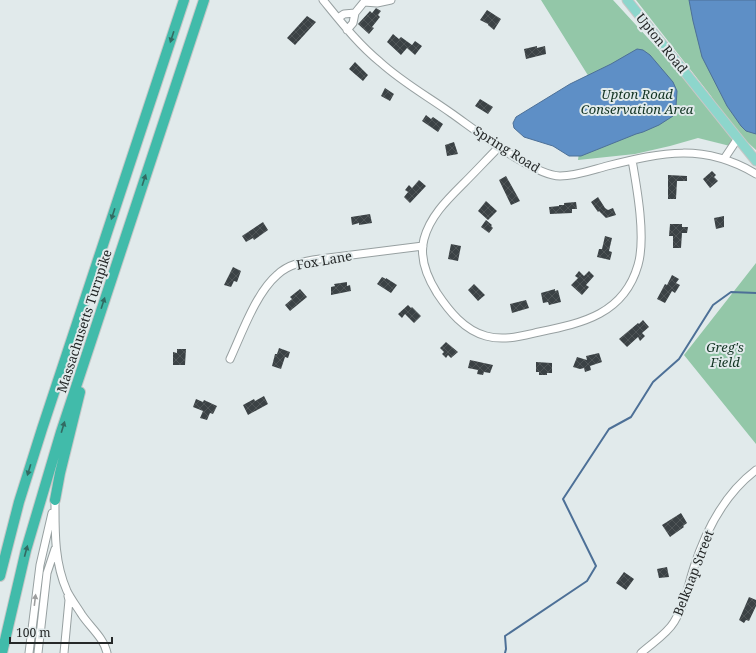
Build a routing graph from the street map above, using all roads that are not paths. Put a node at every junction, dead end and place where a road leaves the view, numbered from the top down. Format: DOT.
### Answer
graph roads {
  1 [pos="184,0"];
  2 [pos="204,0"];
  3 [pos="322,0"];
  4 [pos="391,0"];
  5 [pos="627,0"];
  6 [pos="355,13"];
  7 [pos="338,18"];
  8 [pos="347,30"];
  9 [pos="738,138"];
  10 [pos="500,146"];
  11 [pos="755,155"];
  12 [pos="724,159"];
  13 [pos="632,160"];
  14 [pos="756,174"];
  15 [pos="423,246"];
  16 [pos="90,343"];
  17 [pos="230,359"];
  18 [pos="756,470"];
  19 [pos="55,500"];
  20 [pos="56,547"];
  21 [pos="0,576"];
  22 [pos="67,591"];
  23 [pos="2,653"];
  24 [pos="29,653"];
  25 [pos="38,653"];
  26 [pos="64,653"];
  27 [pos="107,653"];
  28 [pos="641,653"];
  1 -- 21 [label="highway, Massachusetts Turnpike, one-way"];
  16 -- 2 [label="highway, Massachusetts Turnpike, one-way"];
  3 -- 7 [label="street, Spring Road"];
  4 -- 6 [label="street"];
  5 -- 9 [label="main road, Upton Road"];
  6 -- 7 [label="street"];
  6 -- 8 [label="street"];
  7 -- 8 [label="street, Spring Road"];
  8 -- 10 [label="street, Spring Road"];
  9 -- 11 [label="main road, Upton Road"];
  9 -- 12 [label="street"];
  10 -- 13 [label="street, Spring Road"];
  10 -- 15 [label="street"];
  12 -- 13 [label="street, Spring Road"];
  12 -- 14 [label="street, Spring Road"];
  13 -- 15 [label="street"];
  15 -- 17 [label="street, Fox Lane"];
  16 -- 19 [label="highway"];
  23 -- 16 [label="highway, Massachusetts Turnpike, one-way"];
  18 -- 28 [label="street, Belknap Street"];
  19 -- 20 [label="street"];
  24 -- 19 [label="street, one-way"];
  20 -- 22 [label="street"];
  20 -- 25 [label="street"];
  22 -- 26 [label="street"];
  22 -- 27 [label="street"];
}
